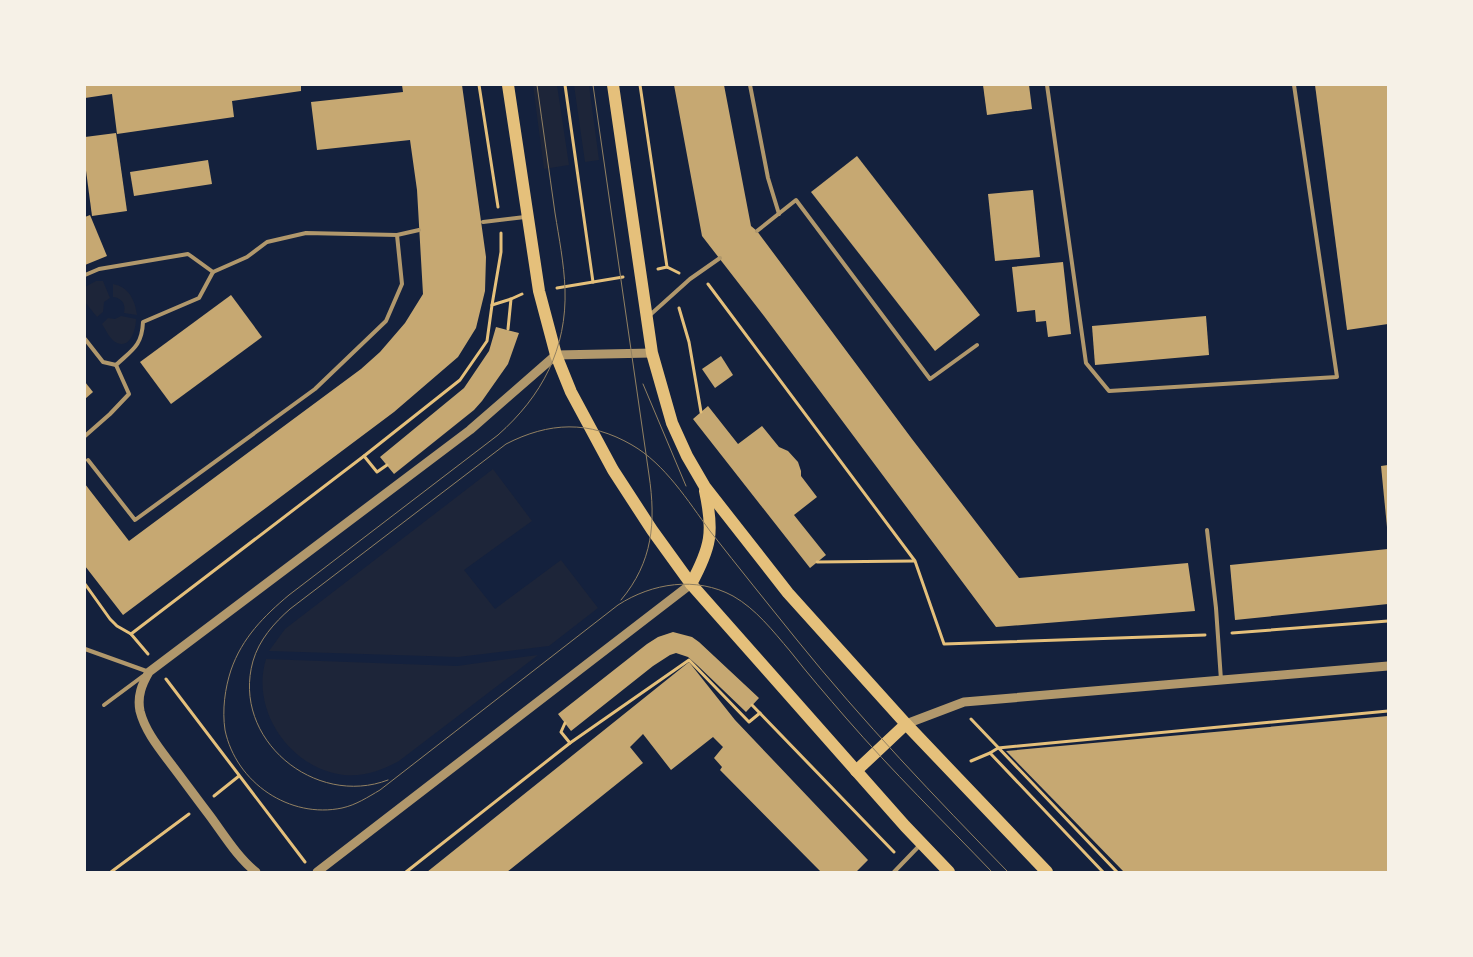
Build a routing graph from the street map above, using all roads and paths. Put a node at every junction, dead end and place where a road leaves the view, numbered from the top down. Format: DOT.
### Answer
graph roads {
  1 [pos="478,85"];
  2 [pos="508,85"];
  3 [pos="565,85"];
  4 [pos="613,85"];
  5 [pos="640,85"];
  6 [pos="750,85"];
  7 [pos="1047,85"];
  8 [pos="1294,85"];
  9 [pos="779,214"];
  10 [pos="527,216"];
  11 [pos="500,220"];
  12 [pos="483,222"];
  13 [pos="419,230"];
  14 [pos="757,231"];
  15 [pos="397,235"];
  16 [pos="720,258"];
  17 [pos="667,266"];
  18 [pos="214,272"];
  19 [pos="640,273"];
  20 [pos="85,276"];
  21 [pos="690,279"];
  22 [pos="593,282"];
  23 [pos="540,290"];
  24 [pos="675,293"];
  25 [pos="512,300"];
  26 [pos="492,305"];
  27 [pos="646,319"];
  28 [pos="508,330"];
  29 [pos="85,338"];
  30 [pos="977,344"];
  31 [pos="652,353"];
  32 [pos="556,354"];
  33 [pos="116,365"];
  34 [pos="700,412"];
  35 [pos="85,436"];
  36 [pos="364,456"];
  37 [pos="88,460"];
  38 [pos="387,465"];
  39 [pos="704,488"];
  40 [pos="1207,530"];
  41 [pos="914,560"];
  42 [pos="817,562"];
  43 [pos="85,584"];
  44 [pos="692,584"];
  45 [pos="1388,621"];
  46 [pos="132,634"];
  47 [pos="1218,634"];
  48 [pos="85,650"];
  49 [pos="1388,666"];
  50 [pos="153,669"];
  51 [pos="1222,680"];
  52 [pos="964,702"];
  53 [pos="104,705"];
  54 [pos="752,705"];
  55 [pos="1388,711"];
  56 [pos="760,713"];
  57 [pos="565,723"];
  58 [pos="906,724"];
  59 [pos="570,743"];
  60 [pos="998,748"];
  61 [pos="990,753"];
  62 [pos="971,761"];
  63 [pos="856,771"];
  64 [pos="239,776"];
  65 [pos="202,805"];
  66 [pos="886,844"];
  67 [pos="922,844"];
  68 [pos="307,865"];
  69 [pos="111,872"];
  70 [pos="256,872"];
  71 [pos="316,872"];
  72 [pos="406,872"];
  73 [pos="894,872"];
  74 [pos="950,872"];
  75 [pos="1047,872"];
  76 [pos="1103,872"];
  77 [pos="1117,872"];
  1 -- 11 [label="path"];
  2 -- 10 [label="main road"];
  3 -- 22 [label="path"];
  4 -- 19 [label="main road"];
  5 -- 17 [label="path"];
  6 -- 9 [label="lane"];
  7 -- 8 [label="lane"];
  9 -- 14 [label="lane"];
  9 -- 30 [label="lane"];
  10 -- 11 [label="lane"];
  10 -- 23 [label="main road"];
  11 -- 12 [label="lane"];
  11 -- 26 [label="path"];
  13 -- 15 [label="lane"];
  15 -- 18 [label="lane"];
  15 -- 37 [label="lane"];
  16 -- 21 [label="lane"];
  17 -- 19 [label="path"];
  17 -- 21 [label="path"];
  17 -- 24 [label="path"];
  18 -- 20 [label="lane"];
  18 -- 33 [label="lane"];
  19 -- 22 [label="path"];
  19 -- 27 [label="main road"];
  21 -- 24 [label="lane"];
  21 -- 41 [label="path"];
  22 -- 23 [label="path"];
  23 -- 25 [label="path"];
  23 -- 32 [label="main road"];
  24 -- 27 [label="lane"];
  24 -- 34 [label="path"];
  25 -- 26 [label="path"];
  25 -- 28 [label="path"];
  26 -- 36 [label="path"];
  27 -- 31 [label="main road"];
  29 -- 33 [label="lane"];
  31 -- 32 [label="street"];
  31 -- 39 [label="main road"];
  32 -- 44 [label="main road"];
  32 -- 50 [label="street"];
  33 -- 35 [label="lane"];
  36 -- 38 [label="path"];
  36 -- 46 [label="path"];
  39 -- 44 [label="main road"];
  39 -- 58 [label="main road"];
  40 -- 47 [label="lane"];
  41 -- 42 [label="path"];
  41 -- 47 [label="path"];
  43 -- 46 [label="path"];
  44 -- 63 [label="main road"];
  44 -- 71 [label="street"];
  45 -- 47 [label="path"];
  46 -- 50 [label="path"];
  47 -- 51 [label="lane"];
  48 -- 50 [label="lane"];
  49 -- 51 [label="street"];
  50 -- 53 [label="lane"];
  50 -- 64 [label="path"];
  50 -- 65 [label="street"];
  51 -- 52 [label="street"];
  52 -- 58 [label="street"];
  52 -- 60 [label="path"];
  54 -- 56 [label="path"];
  55 -- 60 [label="path"];
  56 -- 59 [label="path"];
  56 -- 66 [label="path"];
  57 -- 59 [label="path"];
  58 -- 63 [label="main road"];
  58 -- 75 [label="main road"];
  59 -- 72 [label="path"];
  60 -- 61 [label="path"];
  60 -- 77 [label="path"];
  61 -- 62 [label="path"];
  61 -- 76 [label="path"];
  63 -- 67 [label="main road"];
  64 -- 65 [label="path"];
  64 -- 68 [label="path"];
  65 -- 69 [label="path"];
  65 -- 70 [label="street"];
  67 -- 73 [label="lane"];
  67 -- 74 [label="main road"];
}
